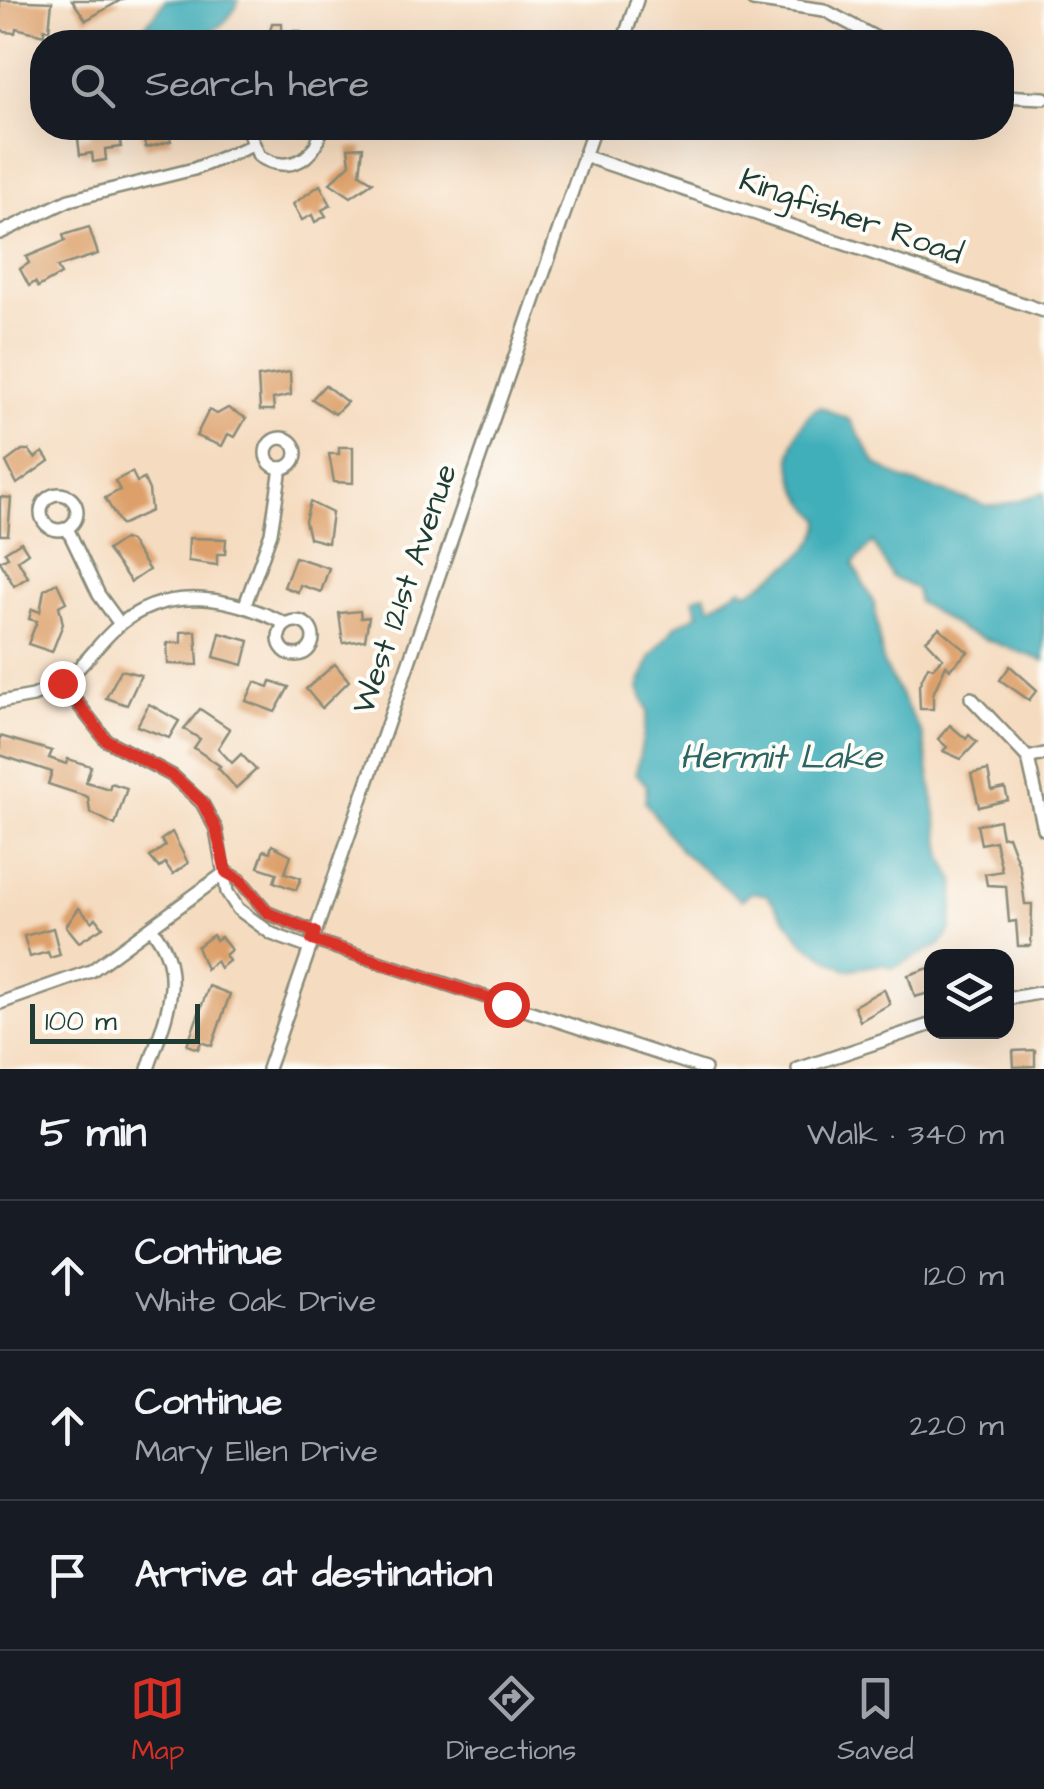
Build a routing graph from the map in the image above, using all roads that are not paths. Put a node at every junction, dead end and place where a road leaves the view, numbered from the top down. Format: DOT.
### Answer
graph roads {
  1 [pos="637,0"];
  2 [pos="753,0"];
  3 [pos="627,30"];
  4 [pos="862,30"];
  5 [pos="1014,97"];
  6 [pos="1044,98"];
  7 [pos="250,140"];
  8 [pos="316,140"];
  9 [pos="590,140"];
  10 [pos="251,146"];
  11 [pos="584,156"];
  12 [pos="0,233"];
  13 [pos="1044,310"];
  14 [pos="281,468"];
  15 [pos="67,528"];
  16 [pos="245,605"];
  17 [pos="120,624"];
  18 [pos="286,624"];
  19 [pos="62,683"];
  20 [pos="971,698"];
  21 [pos="0,702"];
  22 [pos="1044,754"];
  23 [pos="1028,758"];
  24 [pos="1044,829"];
  25 [pos="226,872"];
  26 [pos="152,929"];
  27 [pos="312,940"];
  28 [pos="1044,992"];
  29 [pos="1014,998"];
  30 [pos="0,1003"];
  31 [pos="924,1027"];
  32 [pos="148,1069"];
  33 [pos="268,1069"];
  34 [pos="705,1069"];
  35 [pos="798,1069"];
  1 -- 3 [label="street"];
  2 -- 4 [label="street"];
  5 -- 6 [label="street"];
  7 -- 10 [label="street"];
  8 -- 10 [label="street"];
  9 -- 11 [label="street, West 121st Avenue"];
  10 -- 12 [label="street"];
  11 -- 13 [label="street, Kingfisher Road"];
  11 -- 27 [label="street, West 121st Avenue"];
  14 -- 16 [label="street"];
  15 -- 17 [label="street"];
  16 -- 17 [label="street"];
  16 -- 18 [label="street"];
  17 -- 19 [label="street"];
  19 -- 21 [label="street"];
  19 -- 25 [label="street"];
  20 -- 23 [label="street"];
  22 -- 23 [label="street"];
  23 -- 24 [label="street"];
  25 -- 26 [label="street"];
  25 -- 27 [label="street"];
  26 -- 30 [label="street"];
  26 -- 32 [label="street"];
  27 -- 33 [label="street, West 121st Avenue"];
  27 -- 34 [label="street"];
  28 -- 29 [label="street"];
  31 -- 35 [label="street"];
}
